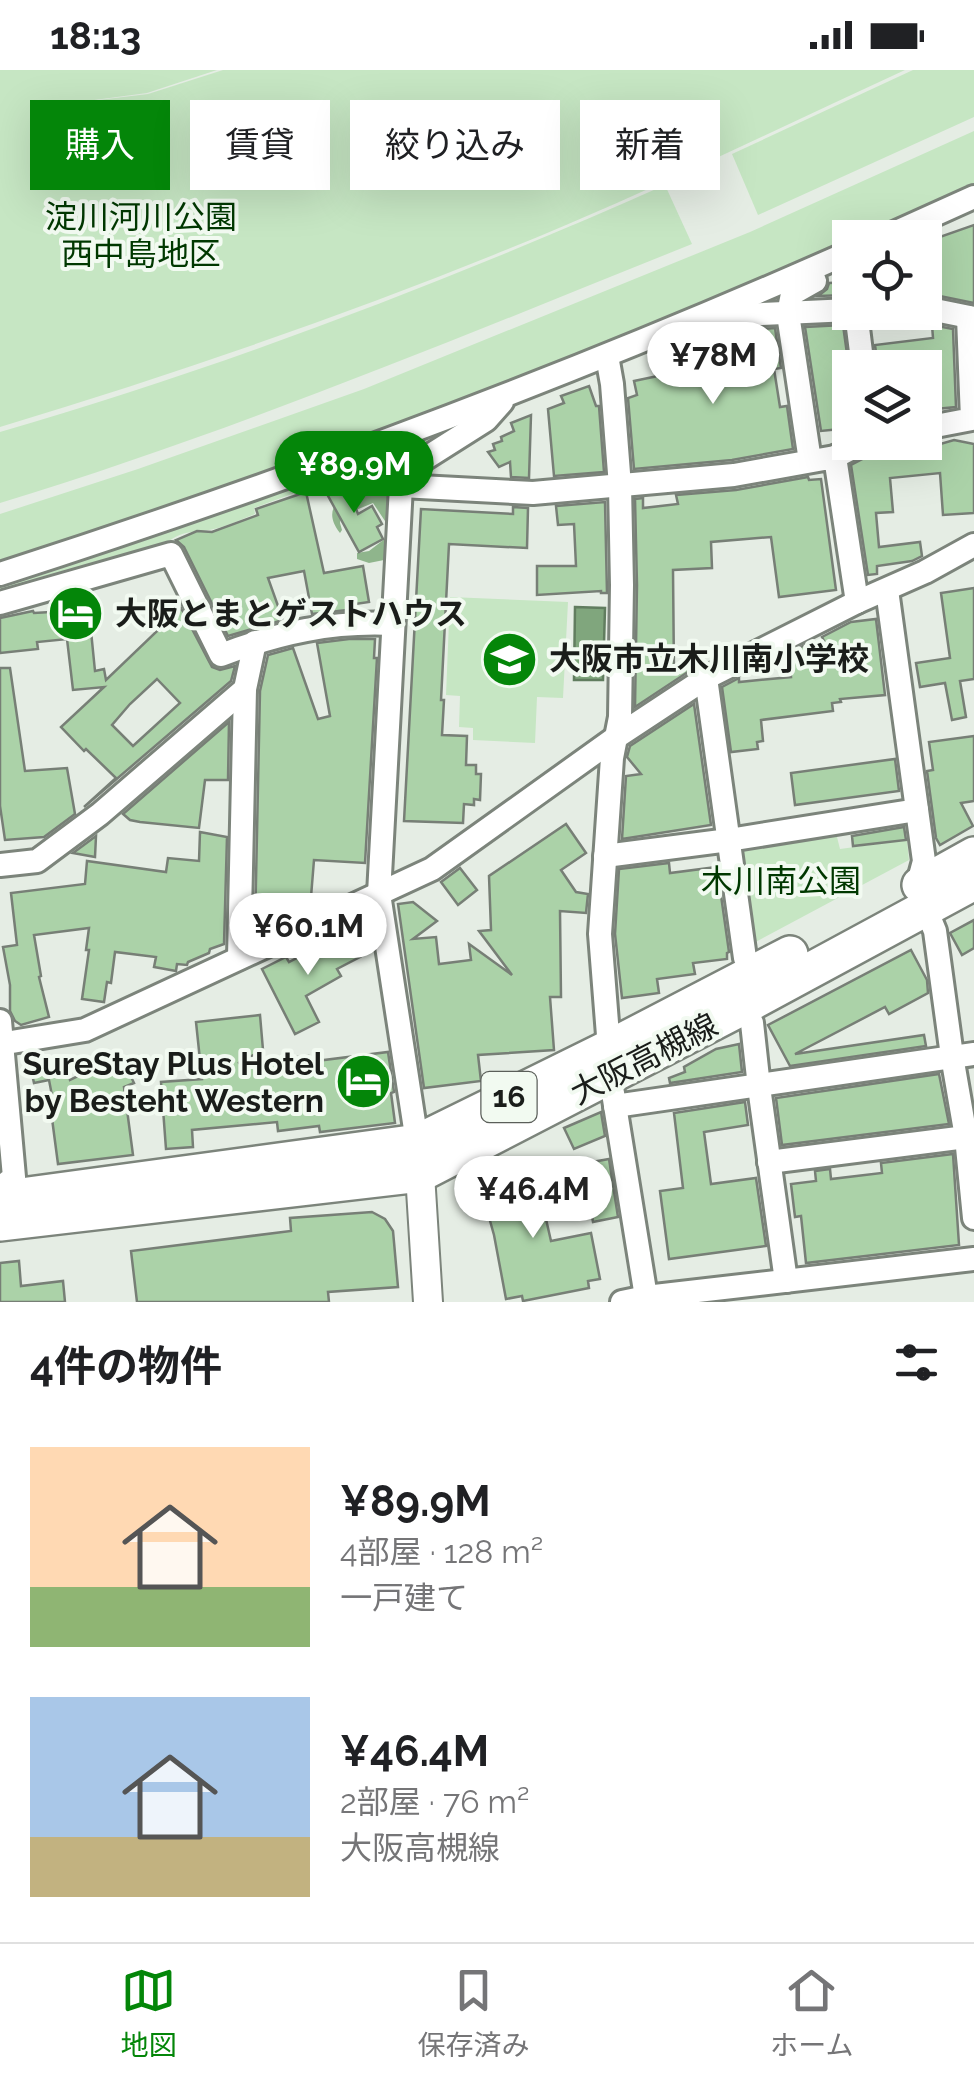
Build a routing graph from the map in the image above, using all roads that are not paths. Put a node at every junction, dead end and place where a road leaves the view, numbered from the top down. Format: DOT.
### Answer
graph roads {
  1 [pos="974,197"];
  2 [pos="923,220"];
  3 [pos="832,260"];
  4 [pos="832,266"];
  5 [pos="832,312"];
  6 [pos="942,312"];
  7 [pos="788,314"];
  8 [pos="702,316"];
  9 [pos="971,318"];
  10 [pos="608,356"];
  11 [pos="507,396"];
  12 [pos="942,425"];
  13 [pos="832,457"];
  14 [pos="835,460"];
  15 [pos="810,461"];
  16 [pos="401,486"];
  17 [pos="620,486"];
  18 [pos="972,546"];
  19 [pos="0,574"];
  20 [pos="887,590"];
  21 [pos="858,602"];
  22 [pos="0,603"];
  23 [pos="393,624"];
  24 [pos="255,642"];
  25 [pos="706,678"];
  26 [pos="245,689"];
  27 [pos="618,736"];
  28 [pos="917,810"];
  29 [pos="729,840"];
  30 [pos="974,855"];
  31 [pos="605,856"];
  32 [pos="0,865"];
  33 [pos="974,882"];
  34 [pos="379,894"];
  35 [pos="922,898"];
  36 [pos="240,958"];
  37 [pos="754,973"];
  38 [pos="743,1007"];
  39 [pos="1,1036"];
  40 [pos="963,1055"];
  41 [pos="612,1077"];
  42 [pos="758,1086"];
  43 [pos="966,1137"];
  44 [pos="419,1158"];
  45 [pos="769,1162"];
  46 [pos="0,1188"];
  47 [pos="0,1199"];
  48 [pos="974,1218"];
  49 [pos="0,1223"];
  50 [pos="974,1259"];
  51 [pos="786,1281"];
  52 [pos="646,1297"];
  53 [pos="428,1302"];
  54 [pos="622,1302"];
  1 -- 2 [label="street"];
  3 -- 8 [label="street"];
  4 -- 7 [label="street"];
  5 -- 7 [label="street"];
  6 -- 9 [label="street"];
  7 -- 8 [label="street"];
  7 -- 15 [label="street"];
  8 -- 10 [label="street"];
  9 -- 12 [label="street"];
  10 -- 11 [label="street"];
  10 -- 17 [label="street"];
  11 -- 16 [label="street"];
  11 -- 19 [label="street"];
  13 -- 15 [label="street"];
  14 -- 21 [label="street"];
  15 -- 17 [label="street"];
  16 -- 17 [label="street"];
  16 -- 23 [label="street"];
  17 -- 27 [label="street"];
  18 -- 20 [label="street"];
  20 -- 21 [label="street"];
  20 -- 28 [label="street"];
  21 -- 25 [label="street"];
  22 -- 24 [label="street"];
  23 -- 24 [label="street"];
  23 -- 34 [label="street"];
  24 -- 26 [label="street"];
  25 -- 27 [label="street"];
  25 -- 29 [label="street"];
  26 -- 32 [label="street"];
  26 -- 36 [label="street"];
  27 -- 31 [label="street"];
  27 -- 34 [label="street"];
  28 -- 29 [label="street"];
  28 -- 35 [label="street"];
  29 -- 31 [label="street"];
  29 -- 37 [label="street"];
  30 -- 35 [label="main road, 大阪高槻線 / 16"];
  31 -- 41 [label="street"];
  33 -- 35 [label="main road, 大阪高槻線 / 16"];
  34 -- 36 [label="street"];
  34 -- 44 [label="street"];
  35 -- 37 [label="main road, 大阪高槻線 / 16"];
  35 -- 38 [label="main road, 大阪高槻線 / 16"];
  35 -- 40 [label="street"];
  36 -- 39 [label="street"];
  37 -- 41 [label="main road, 大阪高槻線 / 16"];
  38 -- 41 [label="main road, 大阪高槻線 / 16"];
  38 -- 42 [label="street"];
  39 -- 46 [label="street"];
  40 -- 42 [label="street"];
  40 -- 43 [label="street"];
  41 -- 42 [label="street"];
  41 -- 44 [label="main road, 大阪高槻線 / 16"];
  41 -- 52 [label="street"];
  42 -- 45 [label="street"];
  43 -- 45 [label="street"];
  43 -- 48 [label="street"];
  44 -- 47 [label="main road, 大阪高槻線 / 16"];
  44 -- 49 [label="main road, 大阪高槻線 / 16"];
  44 -- 53 [label="street"];
  45 -- 51 [label="street"];
  50 -- 51 [label="street"];
  51 -- 52 [label="street"];
  52 -- 54 [label="street"];
}
